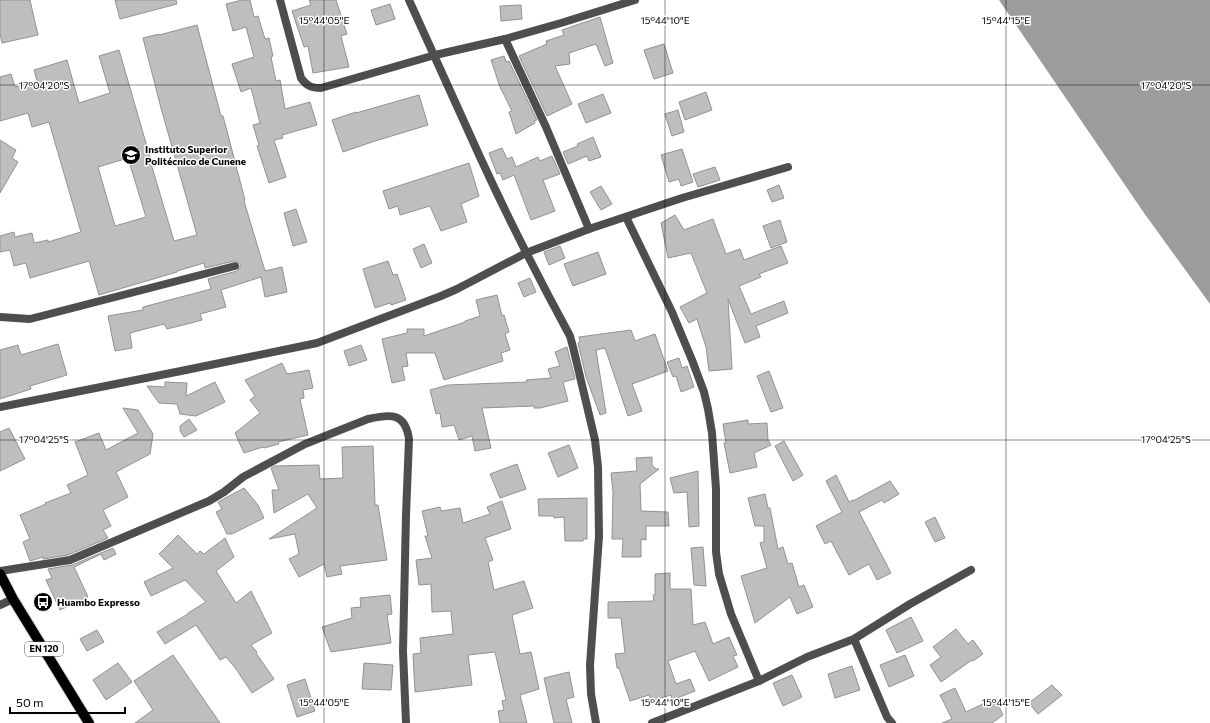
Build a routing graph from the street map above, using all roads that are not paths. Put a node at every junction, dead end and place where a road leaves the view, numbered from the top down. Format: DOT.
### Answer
graph roads {
  1 [pos="280,0"];
  2 [pos="409,0"];
  3 [pos="635,0"];
  4 [pos="505,39"];
  5 [pos="435,55"];
  6 [pos="788,167"];
  7 [pos="626,217"];
  8 [pos="590,229"];
  9 [pos="526,253"];
  10 [pos="235,266"];
  11 [pos="0,317"];
  12 [pos="0,407"];
  13 [pos="971,570"];
  14 [pos="0,572"];
  15 [pos="13,598"];
  16 [pos="0,605"];
  17 [pos="854,639"];
  18 [pos="759,681"];
  19 [pos="89,723"];
  20 [pos="406,723"];
  21 [pos="596,723"];
  22 [pos="652,723"];
  23 [pos="892,723"];
  1 -- 5 [label="street"];
  2 -- 5 [label="street"];
  3 -- 4 [label="street"];
  4 -- 5 [label="street"];
  4 -- 8 [label="street"];
  5 -- 9 [label="street"];
  6 -- 7 [label="street"];
  7 -- 8 [label="street"];
  7 -- 18 [label="street"];
  8 -- 9 [label="street"];
  9 -- 12 [label="street"];
  9 -- 21 [label="street"];
  10 -- 11 [label="street"];
  13 -- 17 [label="street"];
  14 -- 15 [label="main road, EN 120"];
  14 -- 20 [label="street"];
  15 -- 16 [label="street"];
  15 -- 19 [label="main road, EN 120"];
  17 -- 18 [label="street"];
  17 -- 23 [label="street"];
  18 -- 22 [label="street"];
}
